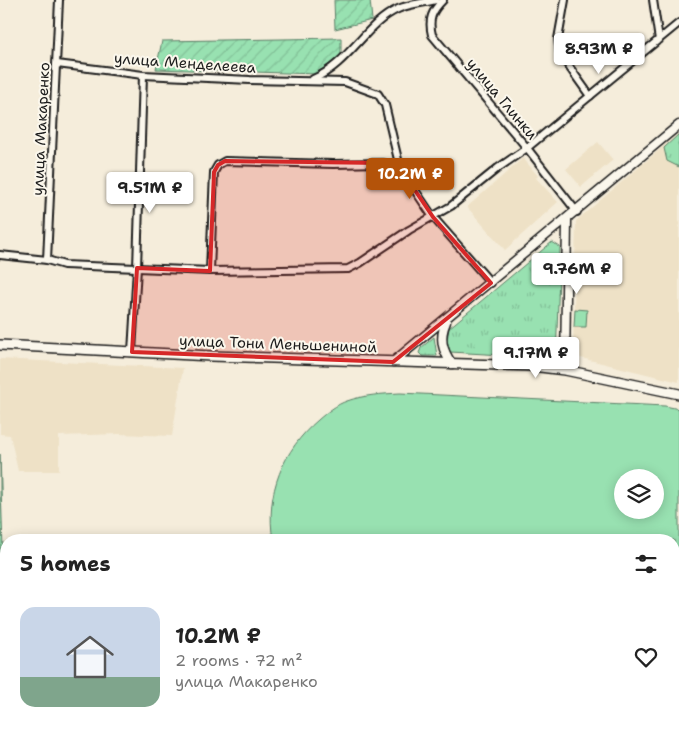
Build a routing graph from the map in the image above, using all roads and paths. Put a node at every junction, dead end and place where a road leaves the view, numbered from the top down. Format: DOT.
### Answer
graph roads {
  1 [pos="59,0"];
  2 [pos="436,0"];
  3 [pos="443,0"];
  4 [pos="565,0"];
  5 [pos="653,0"];
  6 [pos="679,23"];
  7 [pos="660,40"];
  8 [pos="57,64"];
  9 [pos="144,75"];
  10 [pos="312,80"];
  11 [pos="590,96"];
  12 [pos="679,125"];
  13 [pos="528,148"];
  14 [pos="400,168"];
  15 [pos="576,212"];
  16 [pos="433,217"];
  17 [pos="567,220"];
  18 [pos="0,255"];
  19 [pos="47,260"];
  20 [pos="137,268"];
  21 [pos="210,271"];
  22 [pos="491,283"];
  23 [pos="446,320"];
  24 [pos="0,345"];
  25 [pos="132,352"];
  26 [pos="393,362"];
  27 [pos="452,364"];
  28 [pos="565,370"];
  29 [pos="679,394"];
  1 -- 8 [label="street, улица Макаренко"];
  2 -- 10 [label="street"];
  3 -- 13 [label="street, улица Глинки"];
  4 -- 11 [label="street"];
  5 -- 7 [label="street"];
  6 -- 7 [label="street"];
  7 -- 11 [label="street"];
  8 -- 9 [label="street, улица Менделеева"];
  8 -- 19 [label="street, улица Макаренко"];
  9 -- 10 [label="street, улица Менделеева"];
  9 -- 20 [label="street"];
  10 -- 14 [label="street, улица Менделеева"];
  11 -- 13 [label="street"];
  12 -- 15 [label="street, улица Тони Меньшениной"];
  13 -- 15 [label="street, улица Глинки"];
  13 -- 16 [label="street"];
  14 -- 16 [label="street"];
  14 -- 21 [label="street"];
  15 -- 17 [label="street, улица Тони Меньшениной"];
  16 -- 21 [label="street"];
  16 -- 22 [label="street"];
  17 -- 22 [label="street, улица Тони Меньшениной"];
  17 -- 28 [label="street"];
  18 -- 19 [label="street"];
  19 -- 20 [label="street"];
  20 -- 21 [label="street"];
  20 -- 25 [label="street"];
  22 -- 23 [label="street, улица Тони Меньшениной"];
  23 -- 26 [label="street, улица Тони Меньшениной"];
  23 -- 27 [label="street"];
  24 -- 25 [label="main road, улица Тони Меньшениной"];
  25 -- 26 [label="main road, улица Тони Меньшениной"];
  26 -- 27 [label="main road"];
  27 -- 28 [label="main road"];
  28 -- 29 [label="main road"];
}
